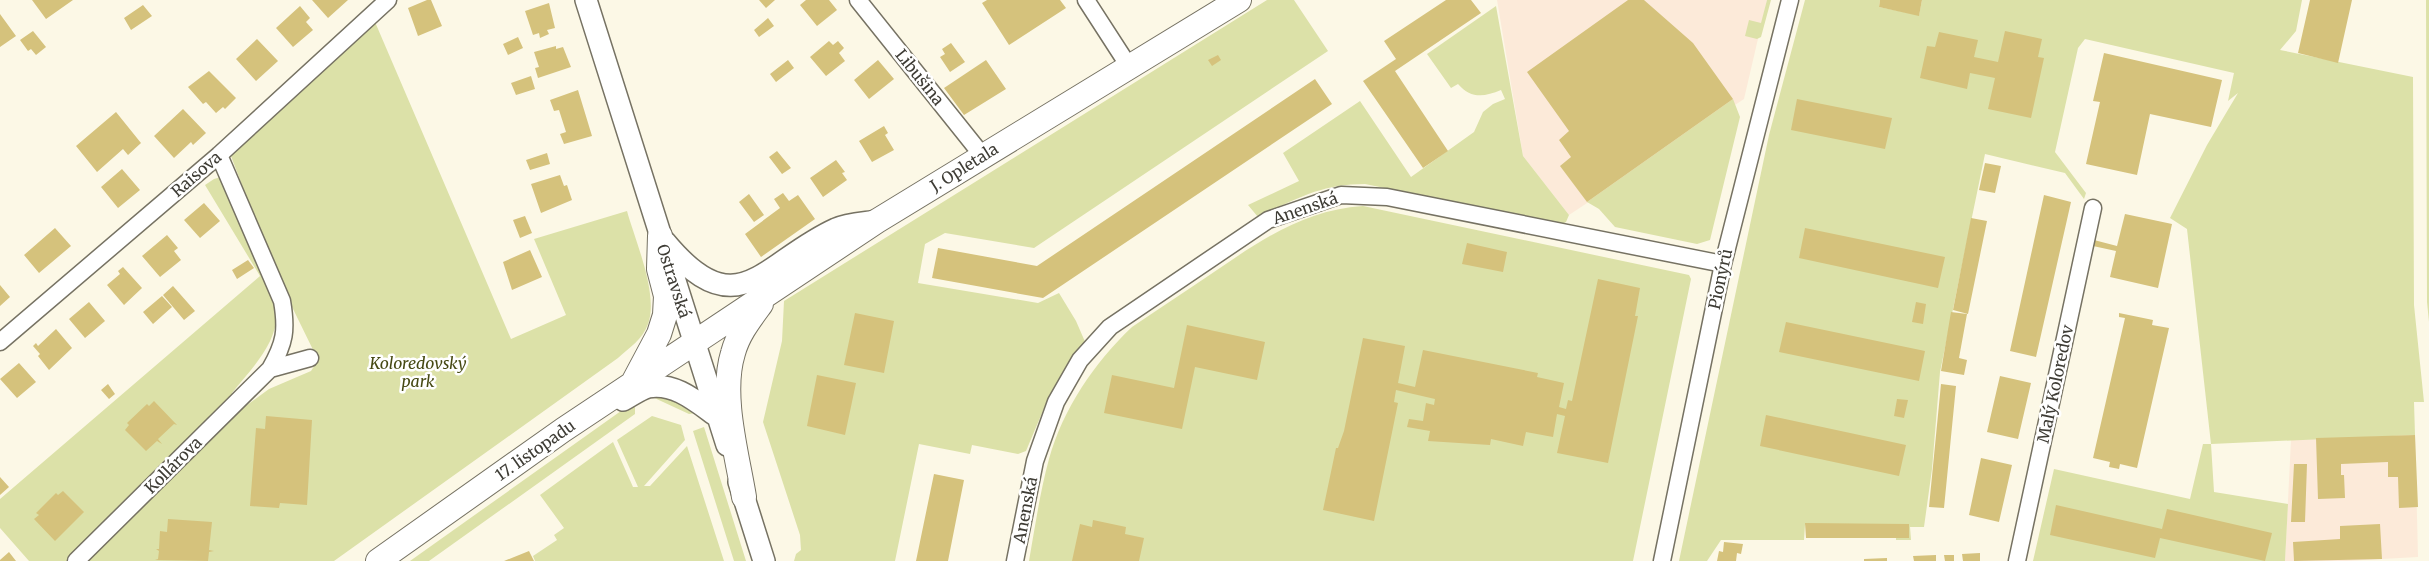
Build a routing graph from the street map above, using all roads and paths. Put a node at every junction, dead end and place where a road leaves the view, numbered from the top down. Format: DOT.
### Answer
graph roads {
  1 [pos="388,0"];
  2 [pos="586,0"];
  3 [pos="858,0"];
  4 [pos="1086,0"];
  5 [pos="1239,0"];
  6 [pos="1790,0"];
  7 [pos="1130,68"];
  8 [pos="219,155"];
  9 [pos="982,155"];
  10 [pos="2092,208"];
  11 [pos="877,221"];
  12 [pos="660,236"];
  13 [pos="1723,264"];
  14 [pos="770,292"];
  15 [pos="0,342"];
  16 [pos="694,343"];
  17 [pos="310,358"];
  18 [pos="270,369"];
  19 [pos="632,384"];
  20 [pos="718,417"];
  21 [pos="563,430"];
  22 [pos="744,497"];
  23 [pos="76,561"];
  24 [pos="378,561"];
  25 [pos="764,561"];
  26 [pos="1015,561"];
  27 [pos="1662,561"];
  28 [pos="2017,561"];
  1 -- 8 [label="street, Raisova"];
  2 -- 12 [label="street, Ostravská"];
  3 -- 9 [label="street, Libušina"];
  4 -- 7 [label="street"];
  5 -- 7 [label="main road, J. Opletala"];
  6 -- 13 [label="street, Pionýrů"];
  7 -- 9 [label="main road, J. Opletala"];
  8 -- 15 [label="street, Raisova"];
  8 -- 18 [label="street, Kollárova"];
  9 -- 11 [label="main road, J. Opletala"];
  10 -- 28 [label="street, Malý Koloredov"];
  11 -- 12 [label="street"];
  11 -- 14 [label="main road, J. Opletala"];
  12 -- 16 [label="street, Ostravská"];
  12 -- 19 [label="main road"];
  13 -- 26 [label="street, Anenská"];
  13 -- 27 [label="street, Pionýrů"];
  14 -- 16 [label="main road, J. Opletala"];
  14 -- 22 [label="main road"];
  16 -- 19 [label="main road, 17. listopadu"];
  16 -- 20 [label="street, Ostravská"];
  17 -- 18 [label="street, Kollárova"];
  18 -- 23 [label="street, Kollárova"];
  19 -- 21 [label="main road, 17. listopadu"];
  20 -- 21 [label="street"];
  20 -- 22 [label="street, Ostravská"];
  21 -- 24 [label="main road, 17. listopadu"];
  22 -- 25 [label="street, Ostravská"];
}
